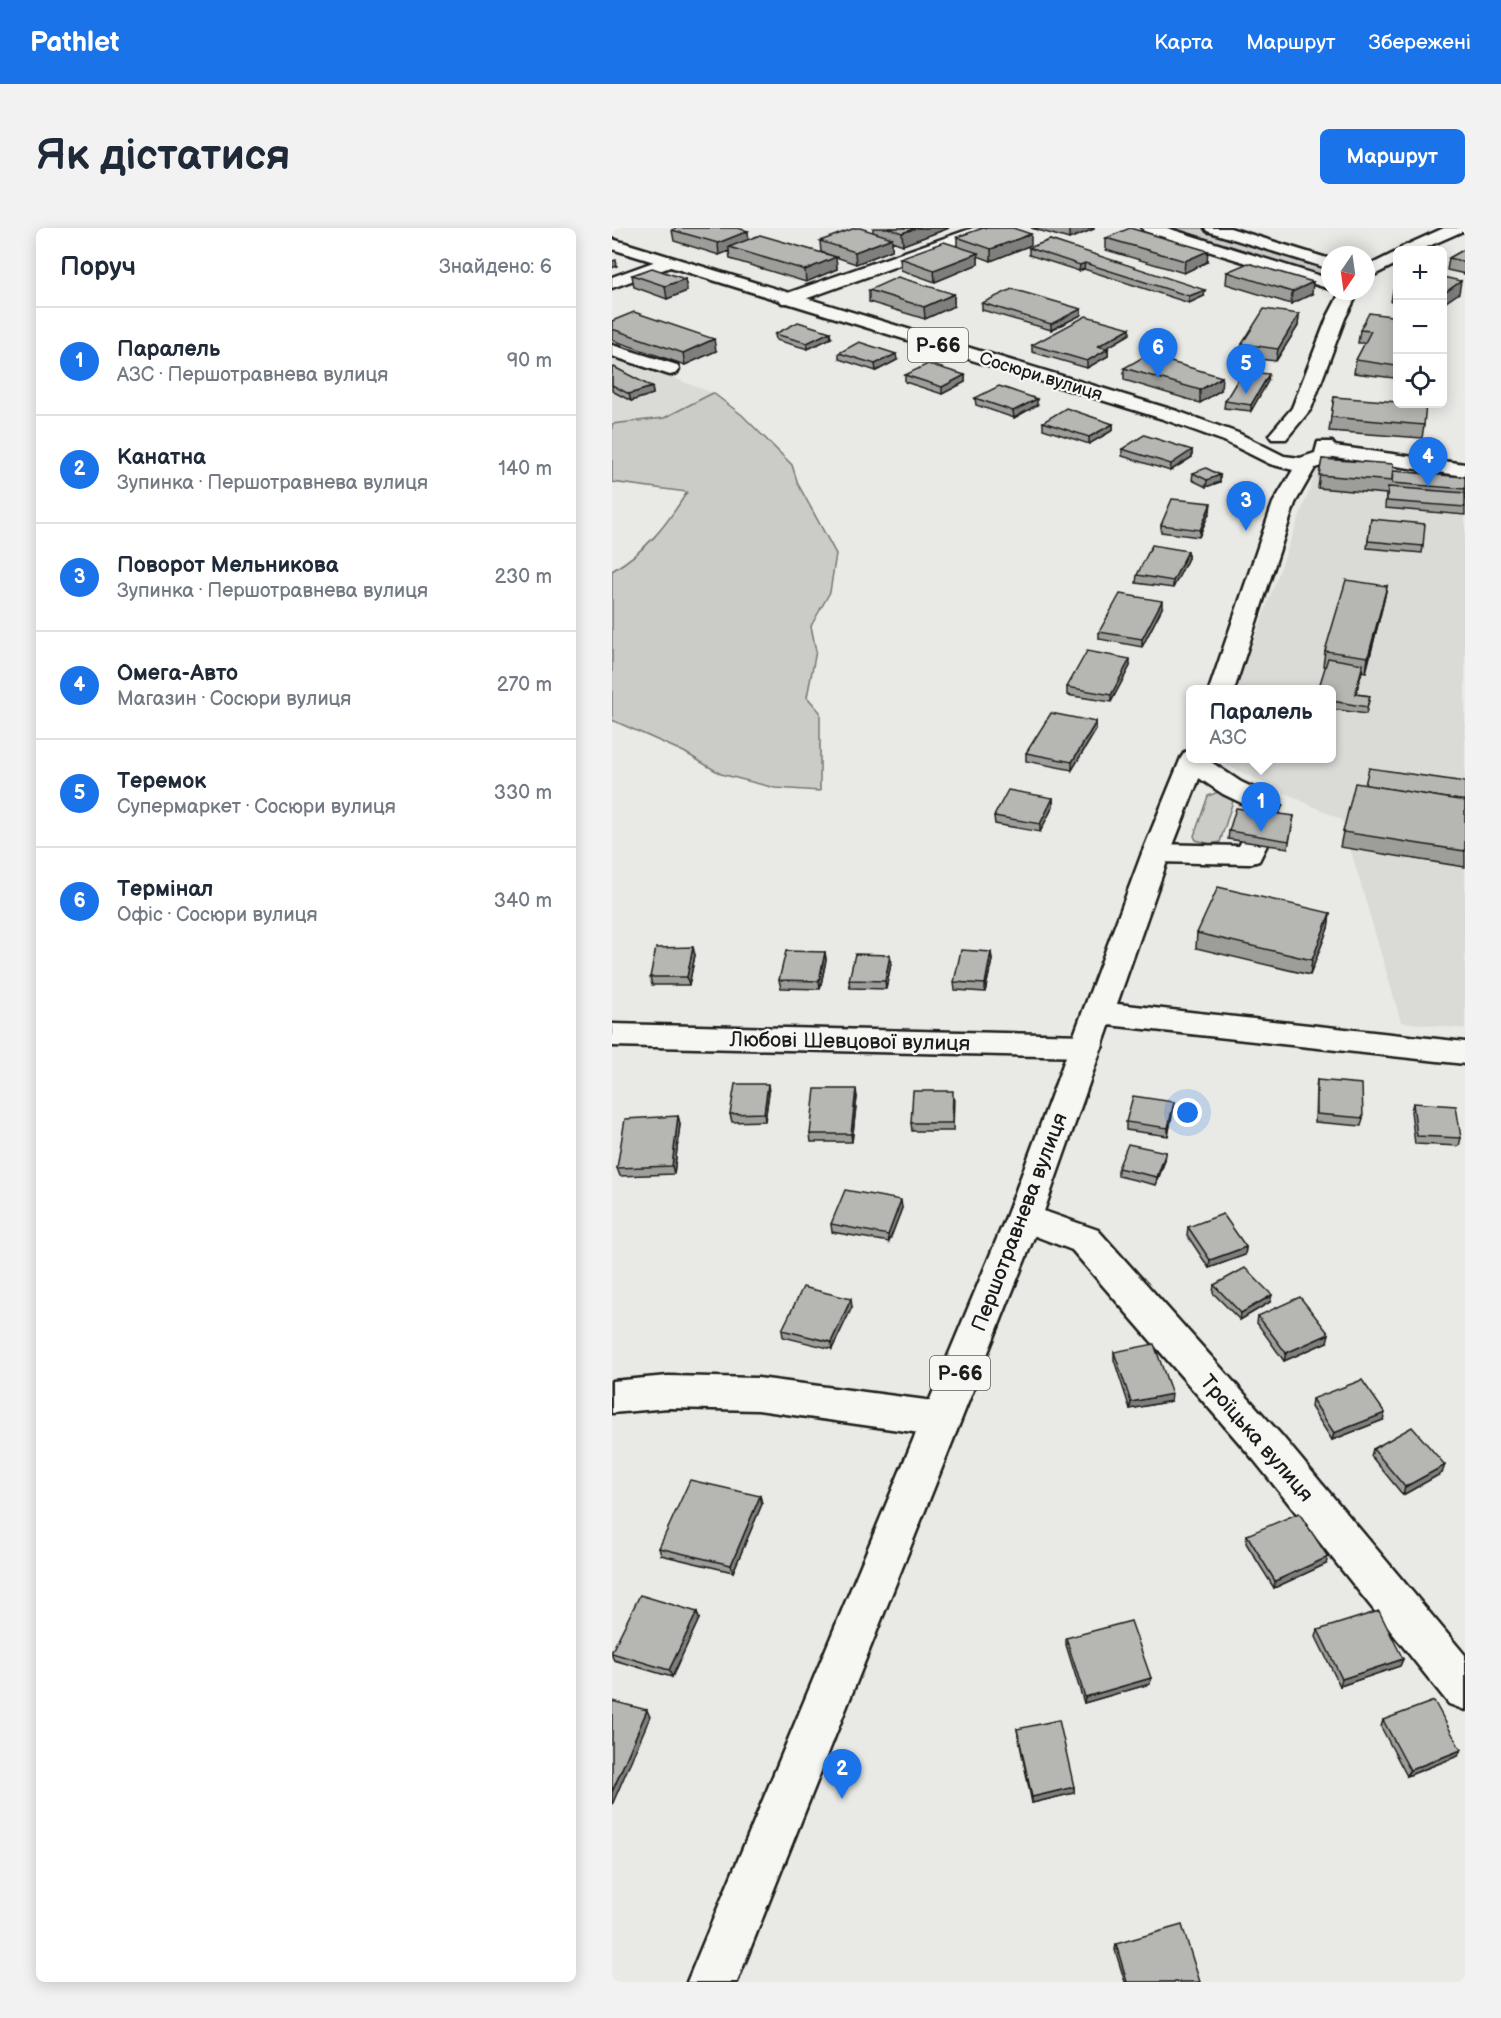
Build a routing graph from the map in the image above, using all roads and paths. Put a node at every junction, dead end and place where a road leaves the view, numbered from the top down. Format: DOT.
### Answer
graph roads {
  1 [pos="988,228"];
  2 [pos="1150,228"];
  3 [pos="1213,228"];
  4 [pos="1457,228"];
  5 [pos="612,244"];
  6 [pos="1417,246"];
  7 [pos="1393,259"];
  8 [pos="667,261"];
  9 [pos="1321,261"];
  10 [pos="1375,269"];
  11 [pos="1321,282"];
  12 [pos="612,283"];
  13 [pos="788,299"];
  14 [pos="1345,300"];
  15 [pos="612,350"];
  16 [pos="670,369"];
  17 [pos="1316,432"];
  18 [pos="1279,435"];
  19 [pos="1263,454"];
  20 [pos="1308,462"];
  21 [pos="1465,470"];
  22 [pos="1284,503"];
  23 [pos="1223,685"];
  24 [pos="1193,763"];
  25 [pos="1198,763"];
  26 [pos="1156,853"];
  27 [pos="1093,1030"];
  28 [pos="612,1035"];
  29 [pos="1465,1053"];
  30 [pos="1024,1217"];
  31 [pos="612,1397"];
  32 [pos="941,1419"];
  33 [pos="1465,1689"];
  34 [pos="712,1982"];
  1 -- 13 [label="main road"];
  2 -- 11 [label="main road"];
  3 -- 9 [label="main road"];
  4 -- 6 [label="main road"];
  5 -- 8 [label="main road, Сосюри вулиця / Р-66"];
  7 -- 10 [label="main road"];
  8 -- 12 [label="main road"];
  8 -- 13 [label="main road, Сосюри вулиця / Р-66"];
  13 -- 19 [label="main road, Сосюри вулиця / Р-66"];
  14 -- 17 [label="main road"];
  15 -- 16 [label="main road"];
  17 -- 18 [label="main road"];
  17 -- 18 [label="main road"];
  17 -- 20 [label="main road"];
  17 -- 21 [label="main road"];
  18 -- 19 [label="main road"];
  19 -- 20 [label="main road, Сосюри вулиця"];
  19 -- 22 [label="main road"];
  20 -- 22 [label="main road"];
  22 -- 23 [label="main road"];
  24 -- 26 [label="main road, Першотравнева вулиця / Р-66"];
  25 -- 26 [label="main road"];
  26 -- 27 [label="main road, Першотравнева вулиця / Р-66"];
  27 -- 28 [label="main road, Любові Шевцової вулиця"];
  27 -- 29 [label="main road, Любові Шевцової вулиця"];
  27 -- 30 [label="main road, Першотравнева вулиця / Р-66"];
  30 -- 32 [label="main road, Першотравнева вулиця / Р-66"];
  30 -- 33 [label="main road, Троїцька вулиця"];
  31 -- 32 [label="main road"];
  32 -- 34 [label="main road, Першотравнева вулиця / Р-66"];
}
